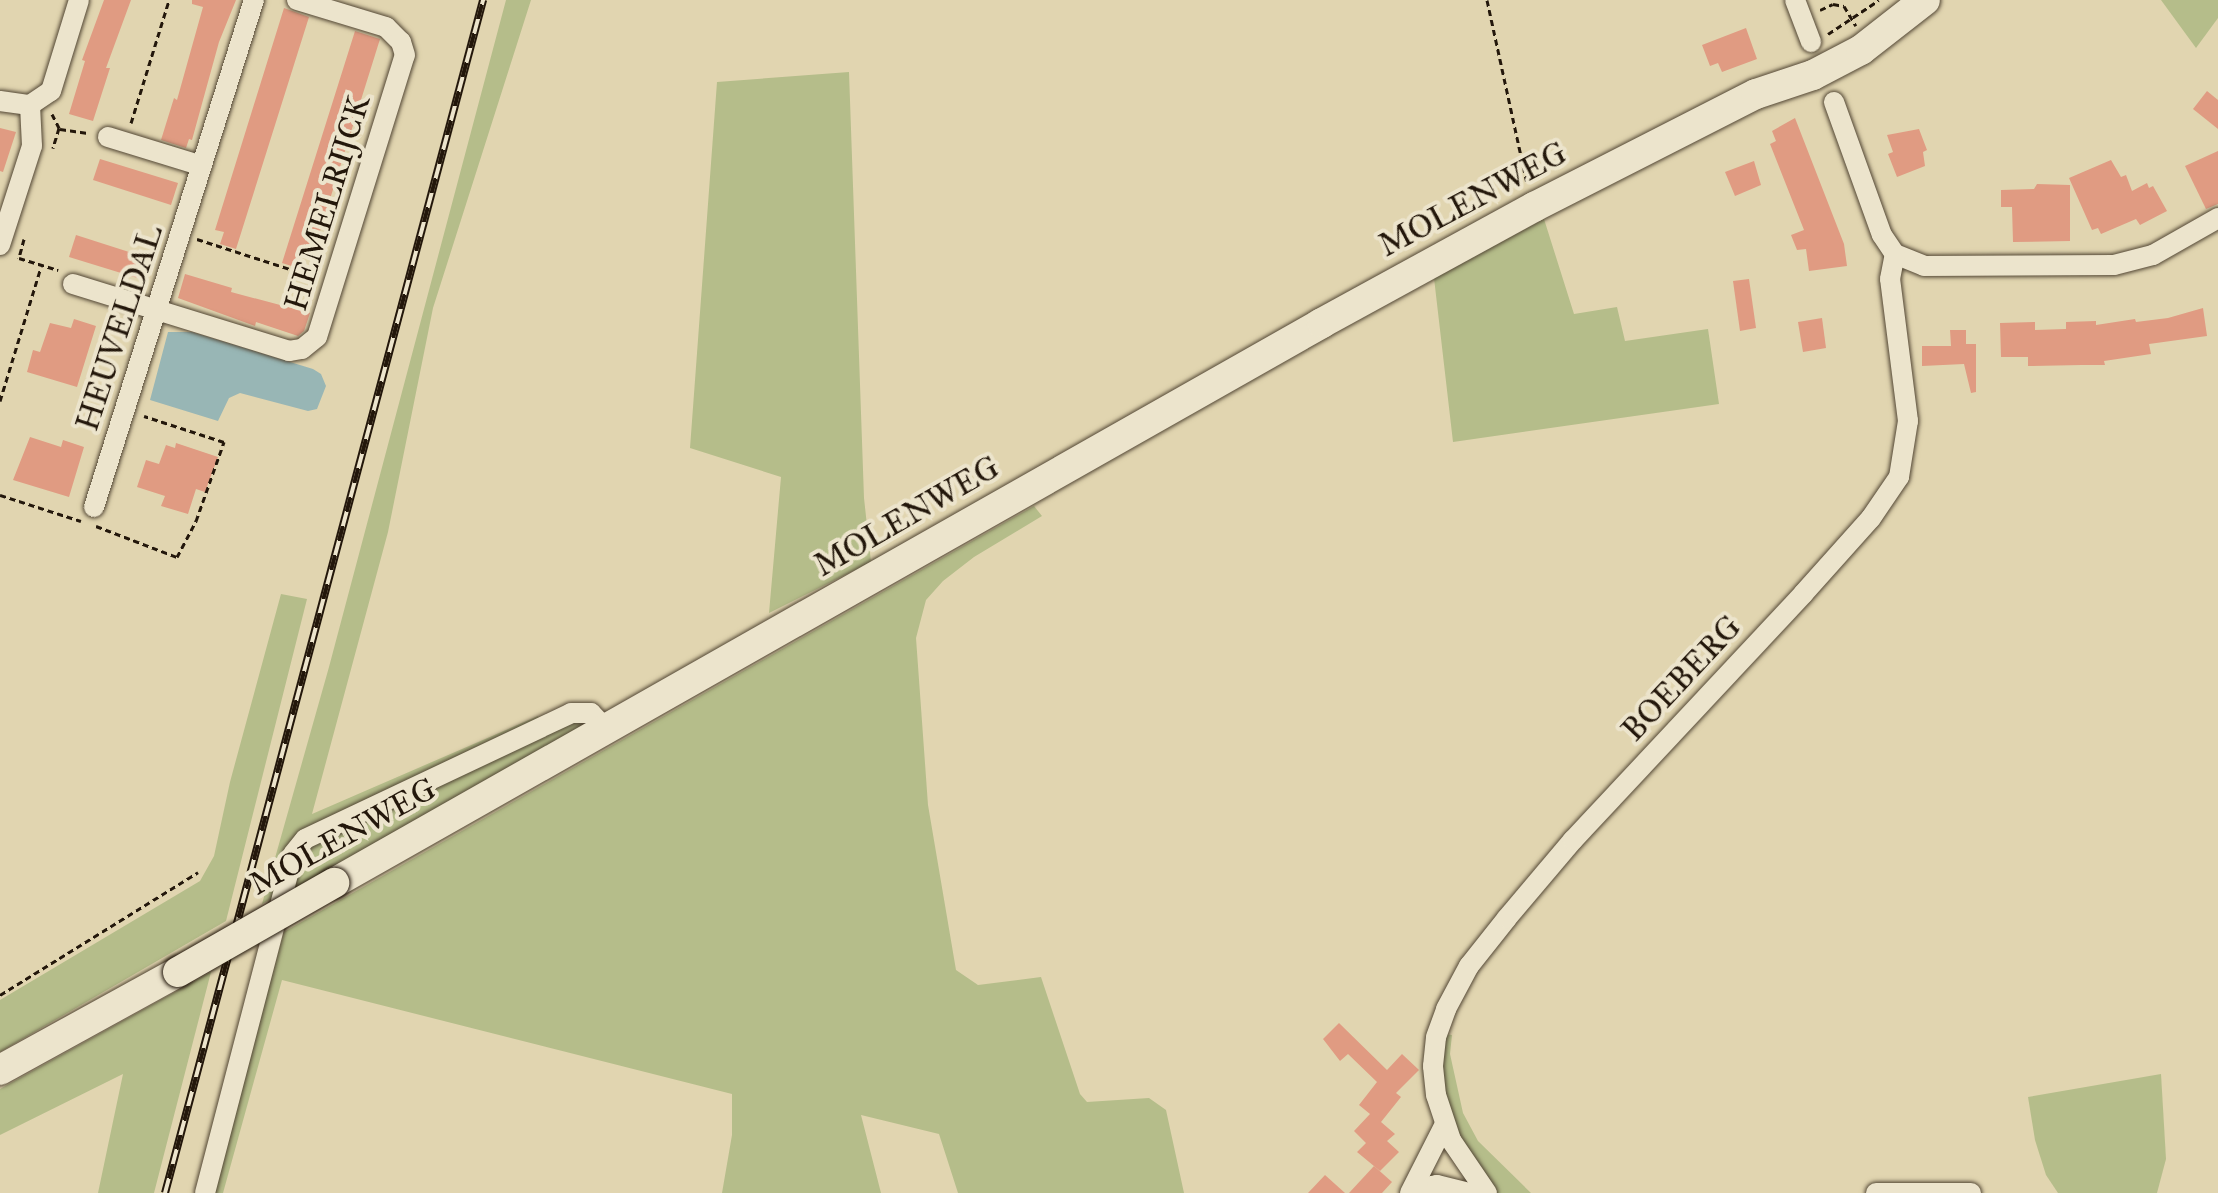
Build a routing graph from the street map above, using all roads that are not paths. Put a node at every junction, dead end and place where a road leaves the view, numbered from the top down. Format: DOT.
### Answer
graph roads {
  1 [pos="79,0"];
  2 [pos="254,0"];
  3 [pos="297,0"];
  4 [pos="1795,0"];
  5 [pos="1905,0"];
  6 [pos="1925,0"];
  7 [pos="1811,42"];
  8 [pos="1756,94"];
  9 [pos="0,101"];
  10 [pos="36,101"];
  11 [pos="1834,102"];
  12 [pos="116,139"];
  13 [pos="202,166"];
  14 [pos="2218,218"];
  15 [pos="0,245"];
  16 [pos="1895,254"];
  17 [pos="73,284"];
  18 [pos="157,310"];
  19 [pos="94,507"];
  20 [pos="606,729"];
  21 [pos="0,1070"];
  22 [pos="1445,1124"];
  23 [pos="1412,1191"];
  24 [pos="205,1193"];
  25 [pos="1468,1193"];
  26 [pos="1487,1193"];
  27 [pos="1876,1193"];
  28 [pos="1971,1193"];
  1 -- 10 [label="street"];
  2 -- 13 [label="street, HEUVELDAL"];
  3 -- 18 [label="street, HEMELRIJCK"];
  4 -- 7 [label="street"];
  5 -- 8 [label="main road"];
  6 -- 8 [label="main road, MOLENWEG"];
  8 -- 20 [label="main road, MOLENWEG"];
  9 -- 10 [label="street"];
  10 -- 15 [label="street"];
  11 -- 16 [label="street"];
  12 -- 13 [label="street"];
  13 -- 18 [label="street, HEUVELDAL"];
  14 -- 16 [label="street"];
  16 -- 22 [label="street, BOEBERG"];
  17 -- 18 [label="street, HEMELRIJCK"];
  18 -- 19 [label="street, HEUVELDAL"];
  20 -- 21 [label="main road, MOLENWEG, bridge"];
  20 -- 24 [label="street"];
  22 -- 23 [label="street"];
  22 -- 26 [label="street, BOEBERG"];
  23 -- 25 [label="street"];
  27 -- 28 [label="street"];
}
